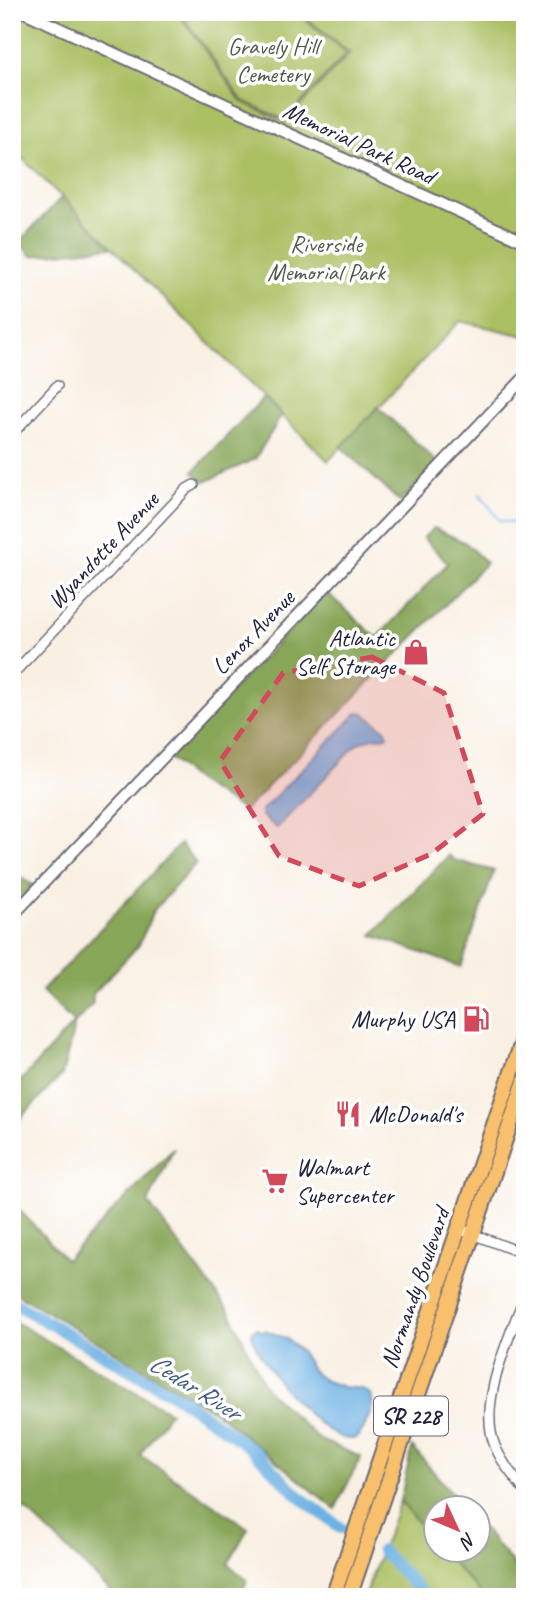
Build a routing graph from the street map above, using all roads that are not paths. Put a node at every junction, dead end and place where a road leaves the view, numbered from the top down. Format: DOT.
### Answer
graph roads {
  1 [pos="24,12"];
  2 [pos="525,242"];
  3 [pos="525,377"];
  4 [pos="57,386"];
  5 [pos="12,434"];
  6 [pos="194,485"];
  7 [pos="12,675"];
  8 [pos="12,916"];
  9 [pos="525,1034"];
  10 [pos="525,1081"];
  11 [pos="466,1232"];
  12 [pos="525,1254"];
  13 [pos="525,1295"];
  14 [pos="525,1491"];
  15 [pos="338,1592"];
  16 [pos="349,1597"];
  1 -- 2 [label="street, Memorial Park Road"];
  3 -- 8 [label="street, Lenox Avenue"];
  4 -- 5 [label="street"];
  6 -- 7 [label="street, Wyandotte Avenue"];
  9 -- 11 [label="main road, Normandy Boulevard / SR 228"];
  10 -- 11 [label="main road, Normandy Boulevard / SR 228"];
  11 -- 12 [label="street"];
  11 -- 15 [label="main road, Normandy Boulevard / SR 228"];
  11 -- 16 [label="main road, Normandy Boulevard / SR 228"];
  13 -- 14 [label="street"];
}
